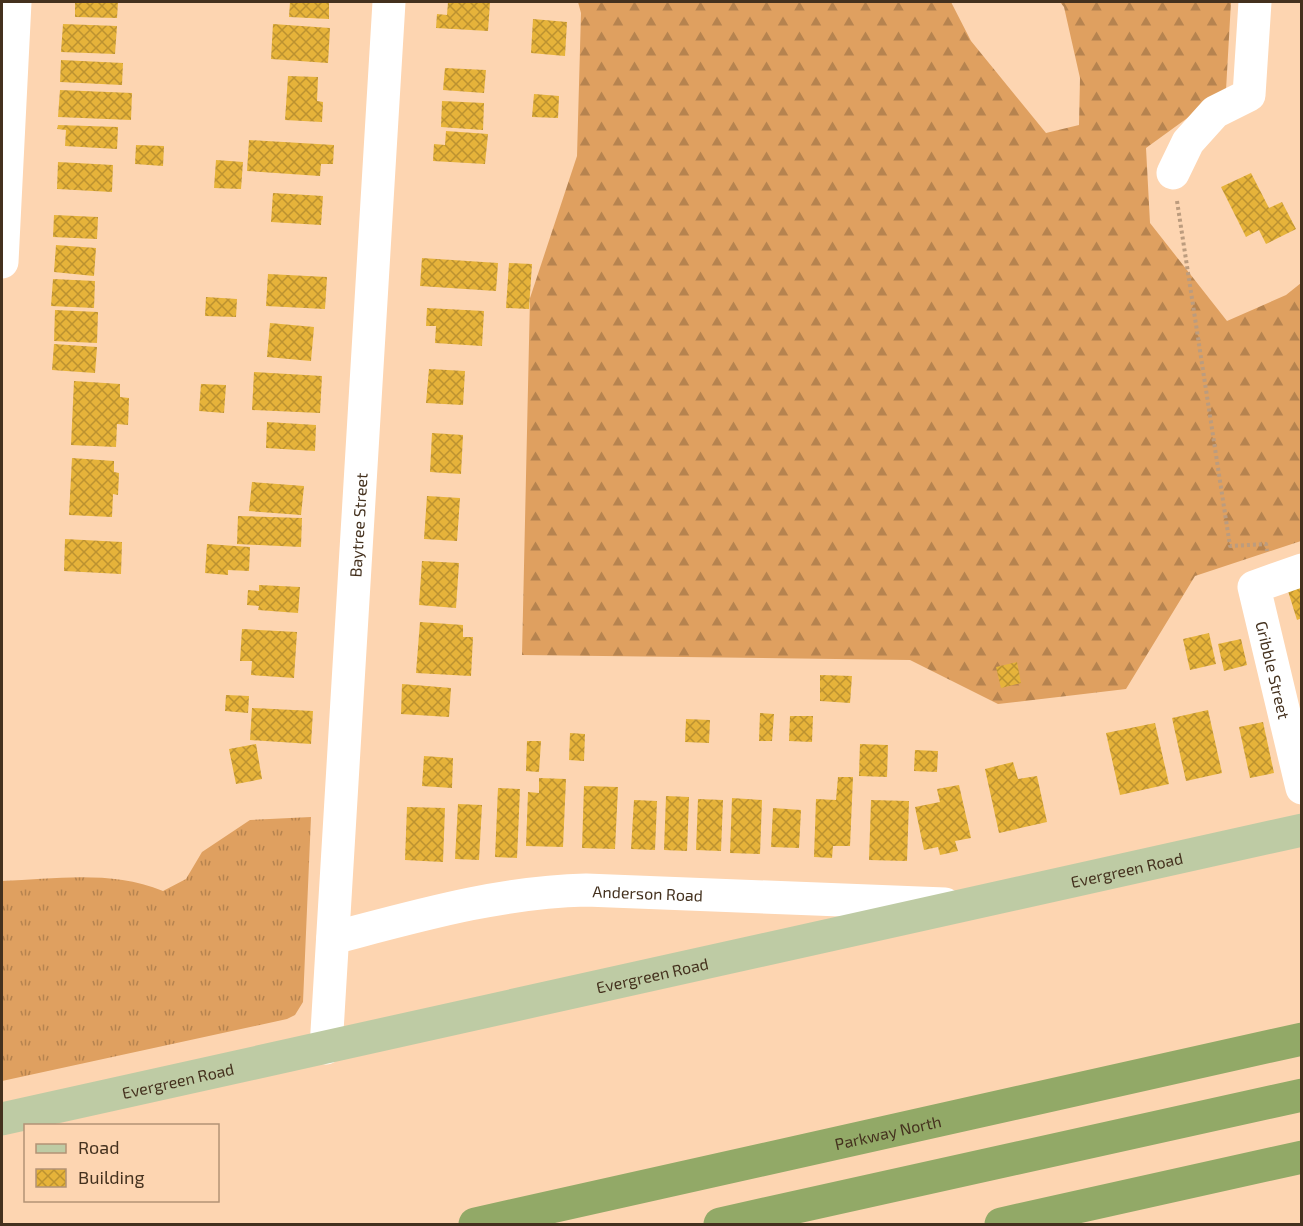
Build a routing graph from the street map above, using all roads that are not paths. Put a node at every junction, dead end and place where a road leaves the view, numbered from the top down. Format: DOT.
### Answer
graph roads {
  1 [pos="15,2"];
  2 [pos="389,2"];
  3 [pos="1255,2"];
  4 [pos="1173,173"];
  5 [pos="2,262"];
  6 [pos="1302,570"];
  7 [pos="1302,788"];
  8 [pos="1302,830"];
  9 [pos="968,905"];
  10 [pos="333,938"];
  11 [pos="1302,1039"];
  12 [pos="326,1048"];
  13 [pos="1302,1095"];
  14 [pos="2,1119"];
  15 [pos="1302,1157"];
  16 [pos="475,1224"];
  17 [pos="720,1224"];
  18 [pos="1001,1224"];
  1 -- 5 [label="street"];
  2 -- 10 [label="street, Baytree Street"];
  3 -- 4 [label="street"];
  6 -- 7 [label="street, Gribble Street"];
  8 -- 9 [label="main road, Evergreen Road"];
  9 -- 10 [label="street, Anderson Road"];
  9 -- 12 [label="main road, Evergreen Road"];
  10 -- 12 [label="street, Baytree Street"];
  11 -- 16 [label="highway, Parkway North"];
  12 -- 14 [label="main road, Evergreen Road"];
  13 -- 17 [label="highway"];
  15 -- 18 [label="highway"];
}
